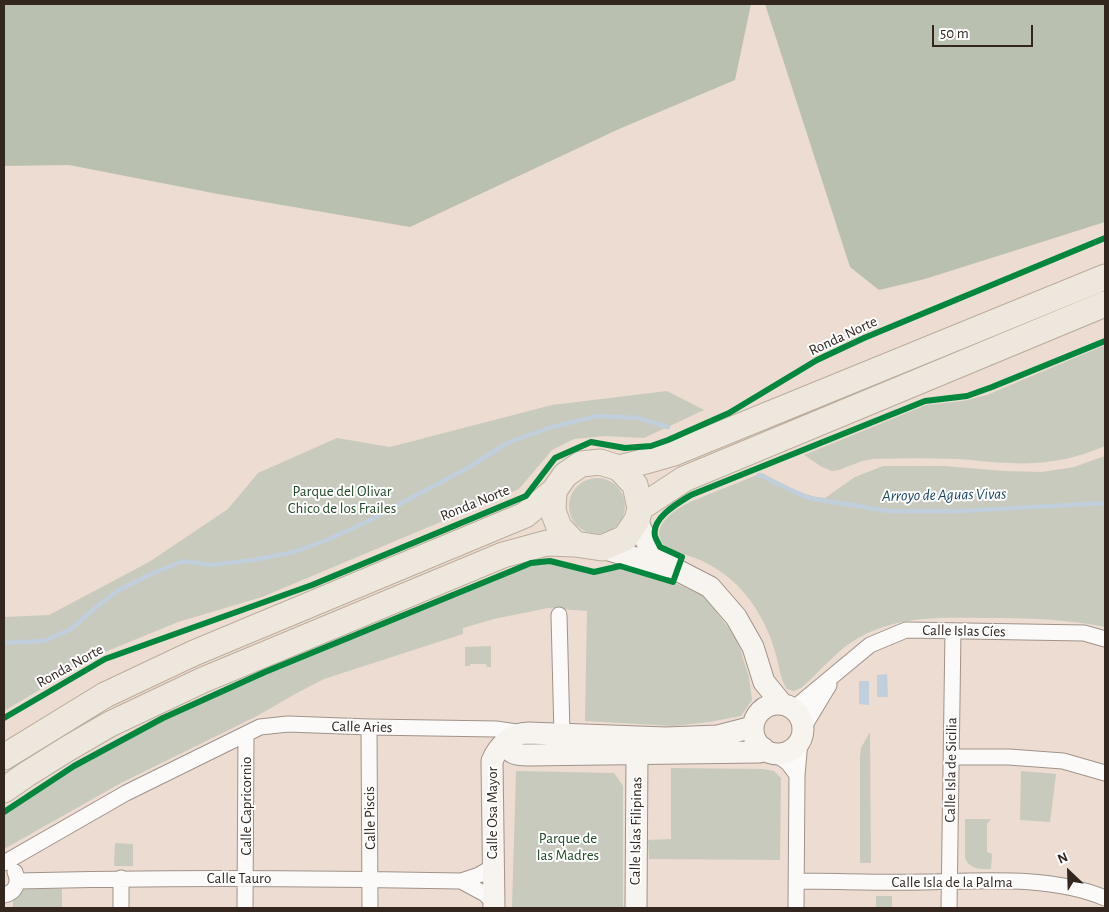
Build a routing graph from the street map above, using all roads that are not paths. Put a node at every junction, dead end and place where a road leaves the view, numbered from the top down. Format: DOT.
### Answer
graph roads {
  1 [pos="1105,277"];
  2 [pos="1105,304"];
  3 [pos="619,468"];
  4 [pos="554,491"];
  5 [pos="638,514"];
  6 [pos="576,544"];
  7 [pos="602,548"];
  8 [pos="676,570"];
  9 [pos="559,615"];
  10 [pos="953,631"];
  11 [pos="1105,639"];
  12 [pos="835,675"];
  13 [pos="764,682"];
  14 [pos="788,706"];
  15 [pos="756,720"];
  16 [pos="369,727"];
  17 [pos="246,734"];
  18 [pos="562,734"];
  19 [pos="801,734"];
  20 [pos="514,738"];
  21 [pos="635,745"];
  22 [pos="769,751"];
  23 [pos="952,757"];
  24 [pos="4,758"];
  25 [pos="1105,773"];
  26 [pos="797,775"];
  27 [pos="4,790"];
  28 [pos="4,864"];
  29 [pos="492,867"];
  30 [pos="121,878"];
  31 [pos="245,878"];
  32 [pos="370,879"];
  33 [pos="18,881"];
  34 [pos="796,881"];
  35 [pos="461,882"];
  36 [pos="950,882"];
  37 [pos="4,895"];
  38 [pos="1105,898"];
  39 [pos="494,905"];
  40 [pos="121,908"];
  41 [pos="245,908"];
  42 [pos="370,908"];
  43 [pos="636,908"];
  44 [pos="796,908"];
  45 [pos="949,908"];
  1 -- 3 [label="highway, Ronda Norte"];
  2 -- 5 [label="highway"];
  3 -- 4 [label="highway, Ronda Norte"];
  3 -- 5 [label="highway"];
  4 -- 6 [label="highway"];
  4 -- 24 [label="highway, Ronda Norte"];
  5 -- 7 [label="highway"];
  5 -- 8 [label="main road"];
  6 -- 7 [label="highway"];
  6 -- 27 [label="highway"];
  7 -- 8 [label="main road"];
  8 -- 13 [label="main road"];
  9 -- 18 [label="street"];
  10 -- 11 [label="street, Calle Islas Cíes"];
  10 -- 12 [label="street, Calle Islas Cíes"];
  10 -- 23 [label="street, Calle Isla de Sicilia"];
  12 -- 14 [label="street, Calle Islas Cíes"];
  12 -- 19 [label="street, Calle Islas Cíes"];
  13 -- 14 [label="main road"];
  13 -- 15 [label="main road"];
  14 -- 15 [label="main road"];
  14 -- 19 [label="main road"];
  15 -- 21 [label="main road, Calle Aries"];
  15 -- 22 [label="main road"];
  16 -- 17 [label="street, Calle Aries"];
  16 -- 20 [label="street, Calle Aries"];
  16 -- 32 [label="street, Calle Piscis"];
  17 -- 28 [label="street, Calle Aries"];
  17 -- 31 [label="street, Calle Capricornio"];
  18 -- 20 [label="main road, Calle Aries"];
  18 -- 21 [label="main road, Calle Aries"];
  19 -- 22 [label="main road"];
  19 -- 26 [label="street"];
  20 -- 21 [label="main road, Calle Aries"];
  20 -- 29 [label="main road, Calle Osa Mayor"];
  21 -- 22 [label="main road, Calle Aries"];
  21 -- 43 [label="main road, Calle Islas Filipinas"];
  22 -- 26 [label="street"];
  23 -- 25 [label="street"];
  23 -- 36 [label="street, Calle Isla de Sicilia"];
  26 -- 34 [label="street"];
  28 -- 33 [label="street"];
  29 -- 35 [label="street, Calle Tauro"];
  29 -- 39 [label="main road, Calle Osa Mayor"];
  30 -- 31 [label="street, Calle Tauro"];
  30 -- 33 [label="street, Calle Tauro"];
  30 -- 40 [label="street"];
  31 -- 32 [label="street, Calle Tauro"];
  31 -- 41 [label="street, Calle Capricornio"];
  32 -- 35 [label="street, Calle Tauro"];
  32 -- 42 [label="street, Calle Piscis"];
  33 -- 37 [label="street"];
  34 -- 36 [label="street, Calle Isla de la Palma"];
  34 -- 44 [label="street"];
  35 -- 39 [label="street, Calle Tauro"];
  36 -- 38 [label="street, Calle Isla de la Palma"];
  36 -- 45 [label="street, Calle Isla de Sicilia"];
}
